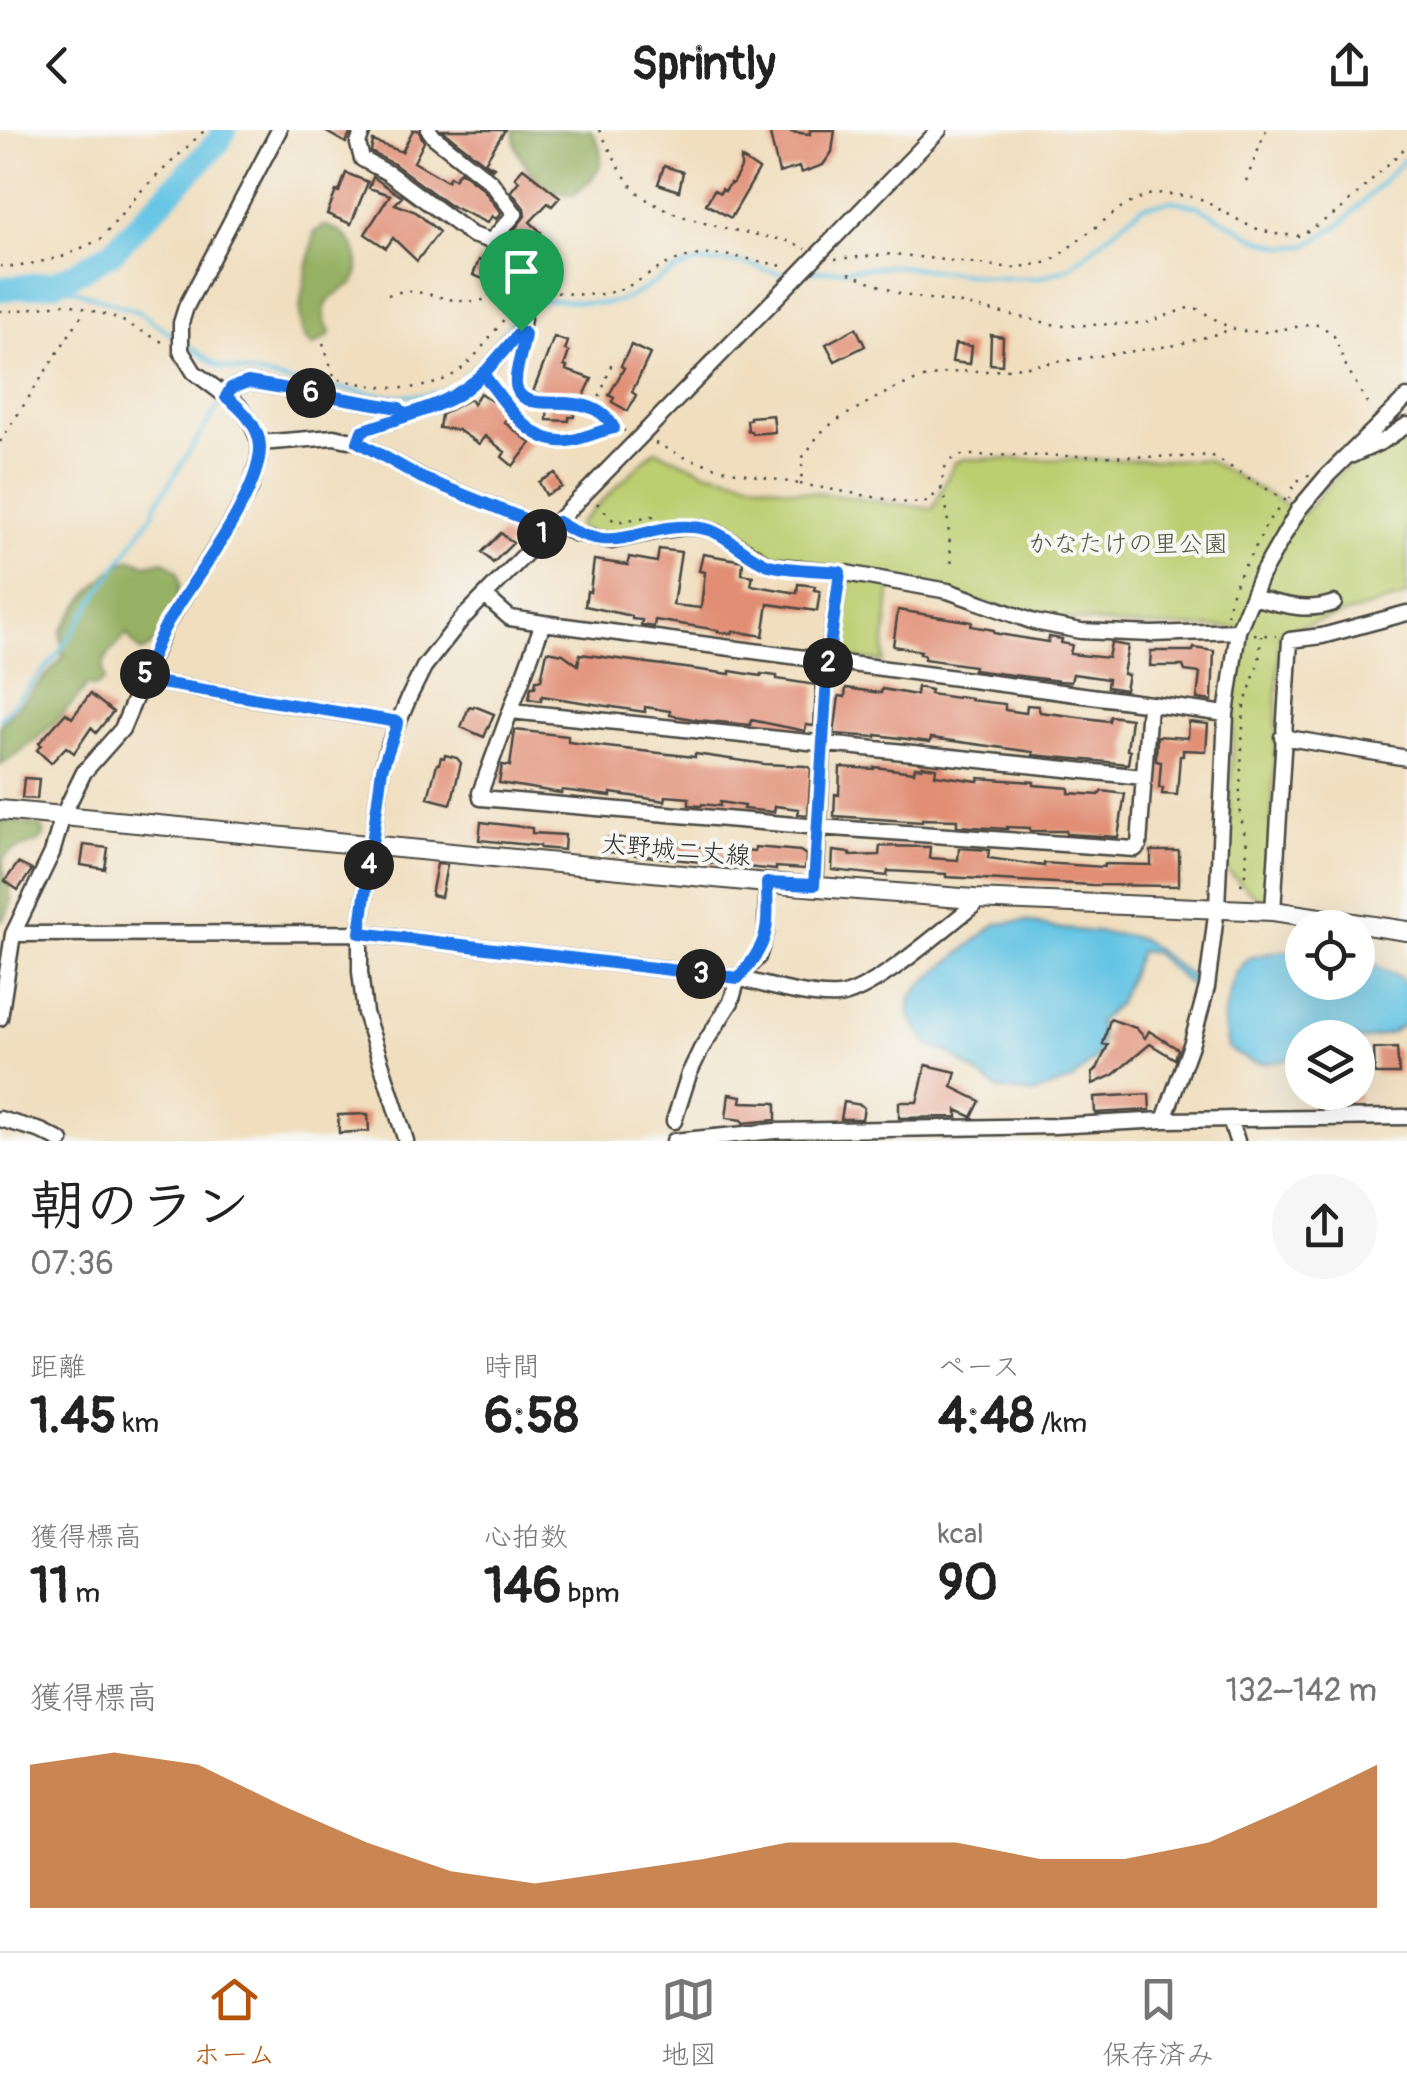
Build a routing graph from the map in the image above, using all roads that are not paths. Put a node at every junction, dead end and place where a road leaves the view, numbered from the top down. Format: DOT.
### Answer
graph roads {
  1 [pos="279,130"];
  2 [pos="363,130"];
  3 [pos="430,130"];
  4 [pos="940,130"];
  5 [pos="491,241"];
  6 [pos="226,397"];
  7 [pos="1407,397"];
  8 [pos="404,415"];
  9 [pos="1407,426"];
  10 [pos="358,442"];
  11 [pos="260,443"];
  12 [pos="1347,457"];
  13 [pos="558,522"];
  14 [pos="545,536"];
  15 [pos="840,572"];
  16 [pos="485,596"];
  17 [pos="1252,597"];
  18 [pos="1334,603"];
  19 [pos="1407,613"];
  20 [pos="543,623"];
  21 [pos="1238,630"];
  22 [pos="828,662"];
  23 [pos="143,680"];
  24 [pos="1149,705"];
  25 [pos="511,711"];
  26 [pos="1226,714"];
  27 [pos="398,722"];
  28 [pos="1282,737"];
  29 [pos="824,745"];
  30 [pos="1407,758"];
  31 [pos="1144,777"];
  32 [pos="0,810"];
  33 [pos="63,815"];
  34 [pos="819,828"];
  35 [pos="372,846"];
  36 [pos="767,883"];
  37 [pos="814,885"];
  38 [pos="974,898"];
  39 [pos="1218,907"];
  40 [pos="1273,911"];
  41 [pos="1407,932"];
  42 [pos="360,933"];
  43 [pos="13,934"];
  44 [pos="738,978"];
  45 [pos="0,1018"];
  46 [pos="1407,1117"];
  47 [pos="0,1118"];
  48 [pos="1230,1119"];
  49 [pos="1164,1120"];
  50 [pos="674,1121"];
  51 [pos="1055,1133"];
  52 [pos="61,1141"];
  53 [pos="406,1141"];
  54 [pos="674,1141"];
  55 [pos="1237,1141"];
  1 -- 6 [label="street"];
  2 -- 5 [label="street"];
  3 -- 5 [label="street"];
  4 -- 13 [label="street, bridge"];
  5 -- 8 [label="street"];
  6 -- 8 [label="street"];
  6 -- 11 [label="street"];
  7 -- 12 [label="street"];
  8 -- 10 [label="street"];
  9 -- 12 [label="street"];
  10 -- 11 [label="street"];
  10 -- 14 [label="street"];
  11 -- 23 [label="street"];
  12 -- 17 [label="street"];
  13 -- 14 [label="street"];
  13 -- 15 [label="street"];
  14 -- 16 [label="street"];
  15 -- 21 [label="street"];
  15 -- 22 [label="street"];
  16 -- 20 [label="street"];
  16 -- 27 [label="street"];
  17 -- 18 [label="street"];
  17 -- 21 [label="street"];
  19 -- 28 [label="street"];
  20 -- 22 [label="street"];
  20 -- 25 [label="street"];
  21 -- 26 [label="street"];
  22 -- 24 [label="street"];
  22 -- 29 [label="street"];
  23 -- 27 [label="street"];
  23 -- 33 [label="street"];
  24 -- 26 [label="street"];
  24 -- 31 [label="street"];
  25 -- 29 [label="street"];
  25 -- 34 [label="street"];
  26 -- 39 [label="street"];
  27 -- 35 [label="street"];
  28 -- 30 [label="street"];
  28 -- 40 [label="street"];
  29 -- 31 [label="street"];
  29 -- 34 [label="street"];
  31 -- 34 [label="street"];
  32 -- 33 [label="main road, 大野城二丈線"];
  33 -- 35 [label="main road, 大野城二丈線"];
  33 -- 43 [label="street"];
  34 -- 37 [label="street"];
  35 -- 36 [label="main road, 大野城二丈線"];
  35 -- 42 [label="street"];
  36 -- 37 [label="main road, 大野城二丈線"];
  36 -- 44 [label="street"];
  37 -- 38 [label="main road, 大野城二丈線"];
  38 -- 39 [label="main road, 大野城二丈線"];
  38 -- 44 [label="street"];
  39 -- 40 [label="main road, 大野城二丈線"];
  39 -- 49 [label="street"];
  40 -- 41 [label="main road, 大野城二丈線"];
  42 -- 43 [label="street"];
  42 -- 44 [label="street"];
  42 -- 53 [label="street"];
  43 -- 45 [label="street"];
  44 -- 50 [label="street"];
  46 -- 48 [label="street"];
  47 -- 52 [label="street"];
  48 -- 49 [label="street"];
  48 -- 55 [label="street"];
  49 -- 51 [label="street"];
  51 -- 54 [label="street"];
}
